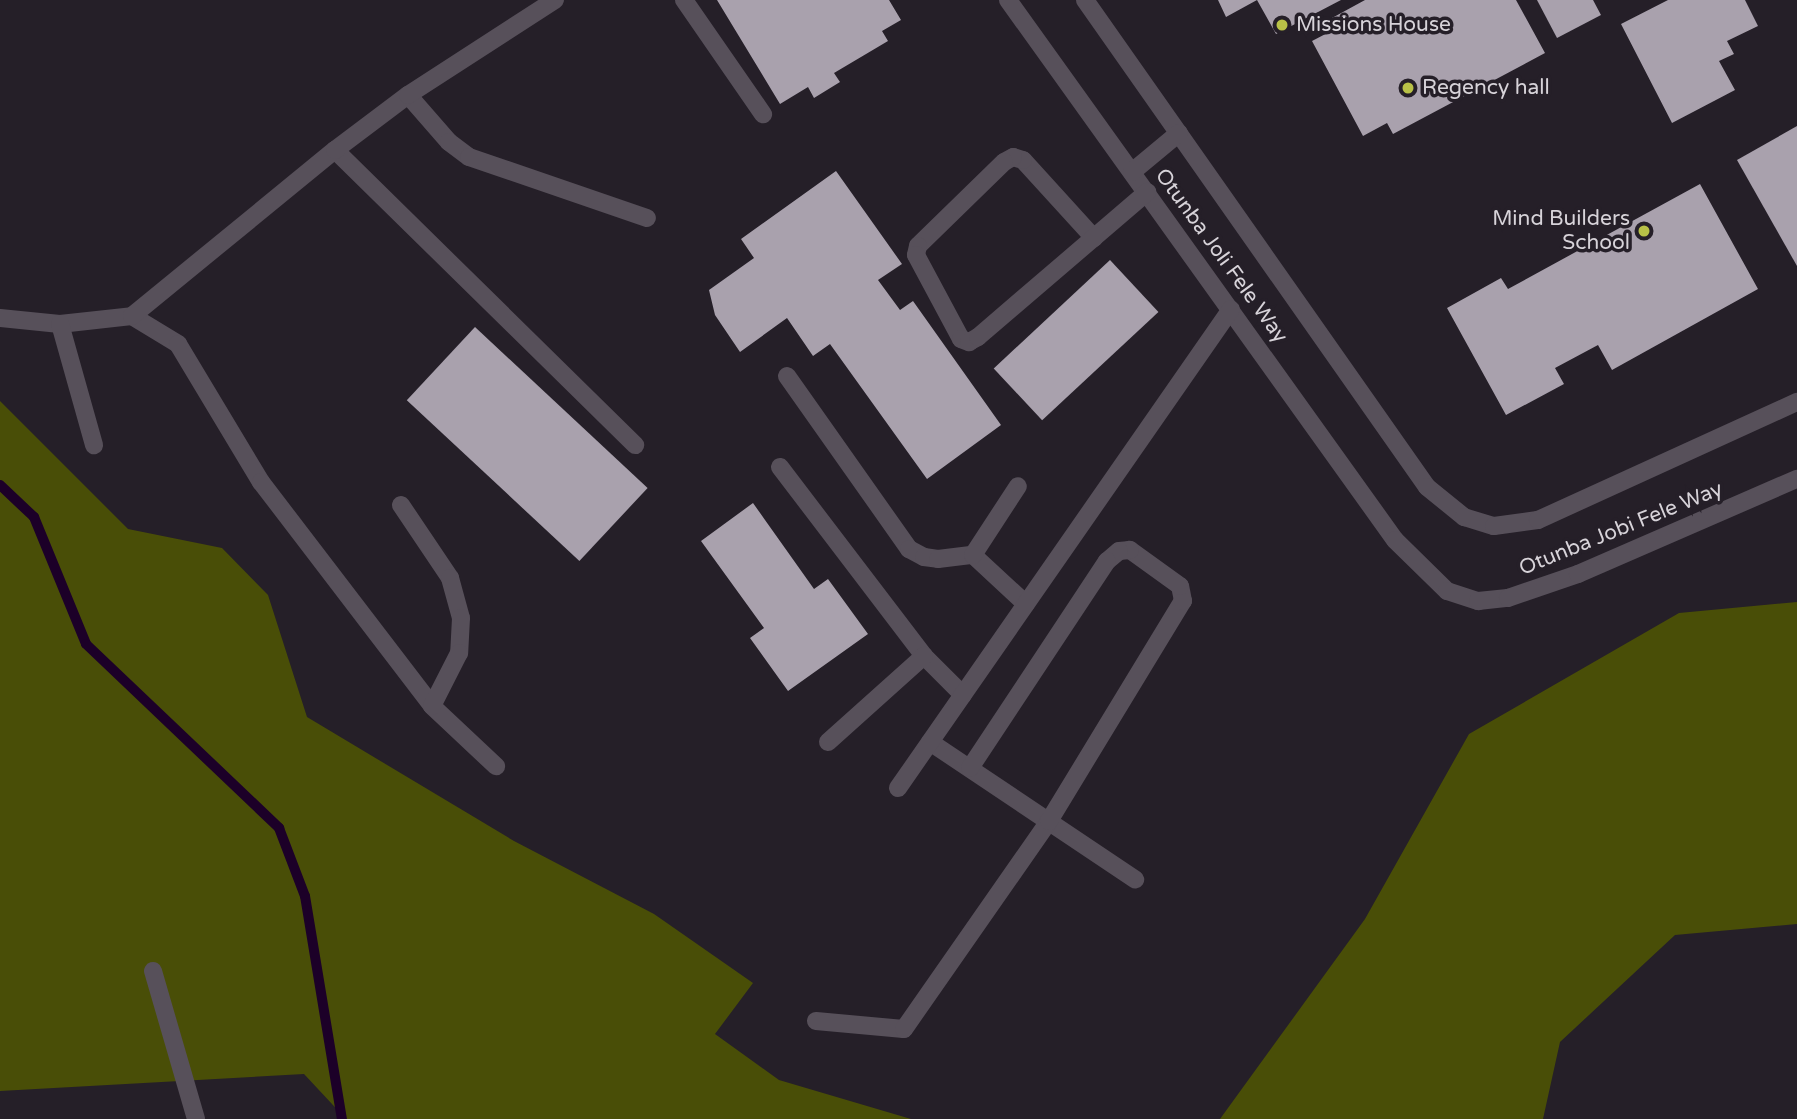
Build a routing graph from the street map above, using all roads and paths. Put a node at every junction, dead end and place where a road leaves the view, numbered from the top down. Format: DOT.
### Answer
graph roads {
  1 [pos="555,0"];
  2 [pos="684,0"];
  3 [pos="1008,0"];
  4 [pos="1085,0"];
  5 [pos="408,95"];
  6 [pos="763,114"];
  7 [pos="1179,133"];
  8 [pos="335,150"];
  9 [pos="1132,173"];
  10 [pos="1147,192"];
  11 [pos="647,218"];
  12 [pos="1094,238"];
  13 [pos="1231,309"];
  14 [pos="132,316"];
  15 [pos="0,318"];
  16 [pos="60,324"];
  17 [pos="787,376"];
  18 [pos="1797,402"];
  19 [pos="94,445"];
  20 [pos="635,445"];
  21 [pos="780,467"];
  22 [pos="1797,479"];
  23 [pos="1018,486"];
  24 [pos="1427,487"];
  25 [pos="401,505"];
  26 [pos="1395,540"];
  27 [pos="972,555"];
  28 [pos="1026,604"];
  29 [pos="924,656"];
  30 [pos="963,695"];
  31 [pos="432,706"];
  32 [pos="828,742"];
  33 [pos="930,742"];
  34 [pos="496,766"];
  35 [pos="970,768"];
  36 [pos="898,788"];
  37 [pos="1049,821"];
  38 [pos="1135,879"];
  39 [pos="153,971"];
  40 [pos="816,1021"];
  41 [pos="196,1119"];
  1 -- 5 [label="street"];
  2 -- 6 [label="street"];
  3 -- 9 [label="street, Otunba Joli Fele Way"];
  4 -- 7 [label="street, Otunba Joli Fele Way"];
  5 -- 8 [label="street"];
  5 -- 11 [label="street"];
  7 -- 9 [label="street"];
  7 -- 24 [label="street, Otunba Joli Fele Way"];
  8 -- 14 [label="street"];
  8 -- 20 [label="street"];
  9 -- 10 [label="street, Otunba Joli Fele Way"];
  10 -- 12 [label="street"];
  10 -- 13 [label="street, Otunba Joli Fele Way"];
  12 -- 12 [label="street"];
  13 -- 26 [label="street, Otunba Joli Fele Way"];
  13 -- 28 [label="street"];
  14 -- 16 [label="street"];
  14 -- 31 [label="street"];
  15 -- 16 [label="street"];
  16 -- 19 [label="street"];
  17 -- 27 [label="street"];
  18 -- 24 [label="street, Otunba Jobi Fele Way"];
  21 -- 29 [label="street"];
  22 -- 26 [label="street, Otunba Jobi Fele Way"];
  23 -- 27 [label="street"];
  25 -- 31 [label="street"];
  27 -- 28 [label="street"];
  28 -- 30 [label="street"];
  29 -- 30 [label="street"];
  29 -- 32 [label="street"];
  30 -- 33 [label="street"];
  31 -- 34 [label="street"];
  33 -- 35 [label="street"];
  33 -- 36 [label="street"];
  35 -- 37 [label="street"];
  35 -- 37 [label="street"];
  37 -- 38 [label="street"];
  37 -- 40 [label="street"];
  39 -- 41 [label="street"];
}
